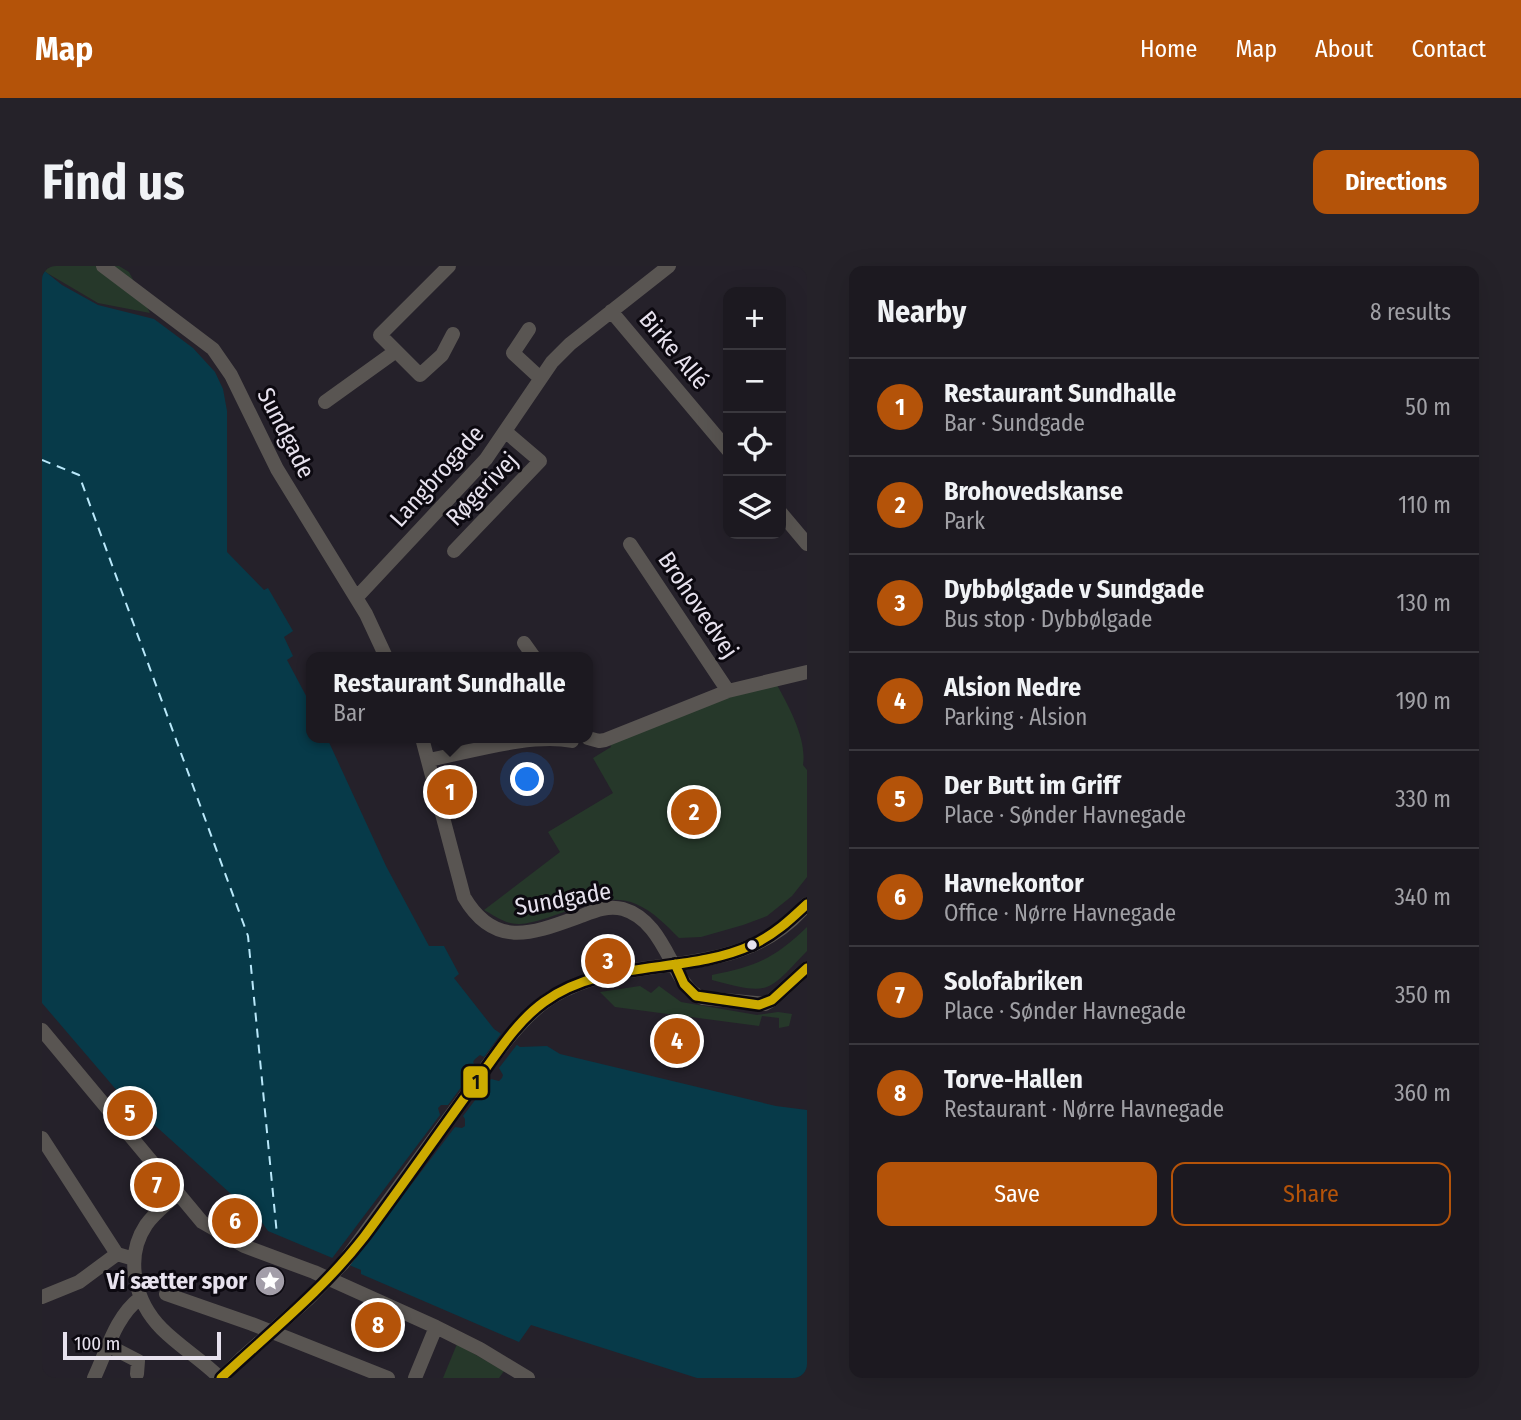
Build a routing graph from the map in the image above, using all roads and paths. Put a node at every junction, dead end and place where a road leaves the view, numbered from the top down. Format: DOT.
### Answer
graph roads {
  1 [pos="449,266"];
  2 [pos="669,266"];
  3 [pos="107,267"];
  4 [pos="611,311"];
  5 [pos="529,329"];
  6 [pos="453,334"];
  7 [pos="396,351"];
  8 [pos="539,377"];
  9 [pos="325,402"];
  10 [pos="506,432"];
  11 [pos="723,444"];
  12 [pos="786,519"];
  13 [pos="630,544"];
  14 [pos="807,544"];
  15 [pos="454,551"];
  16 [pos="357,597"];
  17 [pos="524,643"];
  18 [pos="384,652"];
  19 [pos="530,652"];
  20 [pos="807,672"];
  21 [pos="729,691"];
  22 [pos="593,739"];
  23 [pos="423,743"];
  24 [pos="519,743"];
  25 [pos="428,760"];
  26 [pos="807,904"];
  27 [pos="674,964"];
  28 [pos="807,968"];
  29 [pos="42,1030"];
  30 [pos="42,1138"];
  31 [pos="177,1194"];
  32 [pos="117,1254"];
  33 [pos="134,1259"];
  34 [pos="166,1294"];
  35 [pos="42,1297"];
  36 [pos="140,1298"];
  37 [pos="436,1326"];
  38 [pos="109,1346"];
  39 [pos="507,1373"];
  40 [pos="136,1374"];
  41 [pos="94,1378"];
  42 [pos="221,1378"];
  43 [pos="388,1378"];
  44 [pos="415,1378"];
  45 [pos="528,1378"];
  1 -- 7 [label="street"];
  2 -- 4 [label="street, Langbrogade"];
  3 -- 16 [label="street, Sundgade"];
  4 -- 8 [label="street, Langbrogade"];
  4 -- 11 [label="street, Birke Allé"];
  5 -- 8 [label="street"];
  6 -- 7 [label="street"];
  7 -- 9 [label="street"];
  8 -- 10 [label="street, Langbrogade"];
  10 -- 15 [label="street, Røgerivej"];
  10 -- 16 [label="street, Langbrogade"];
  12 -- 14 [label="street"];
  13 -- 21 [label="street, Brohovedvej"];
  16 -- 18 [label="street, Sundgade"];
  17 -- 19 [label="street"];
  20 -- 21 [label="street, Brohovedvej"];
  21 -- 22 [label="street, Brohovedvej"];
  23 -- 25 [label="street, Sundgade"];
  24 -- 25 [label="street"];
  25 -- 27 [label="street, Sundgade"];
  26 -- 27 [label="street"];
  27 -- 28 [label="street, Sundgade"];
  27 -- 42 [label="street, bridge"];
  29 -- 31 [label="street"];
  30 -- 32 [label="street"];
  31 -- 33 [label="street"];
  31 -- 37 [label="street"];
  32 -- 33 [label="street"];
  32 -- 35 [label="street"];
  33 -- 36 [label="street"];
  34 -- 43 [label="street"];
  36 -- 38 [label="street"];
  36 -- 42 [label="street"];
  37 -- 39 [label="street"];
  37 -- 44 [label="street"];
  38 -- 40 [label="street"];
  38 -- 41 [label="street"];
  39 -- 45 [label="street"];
}
